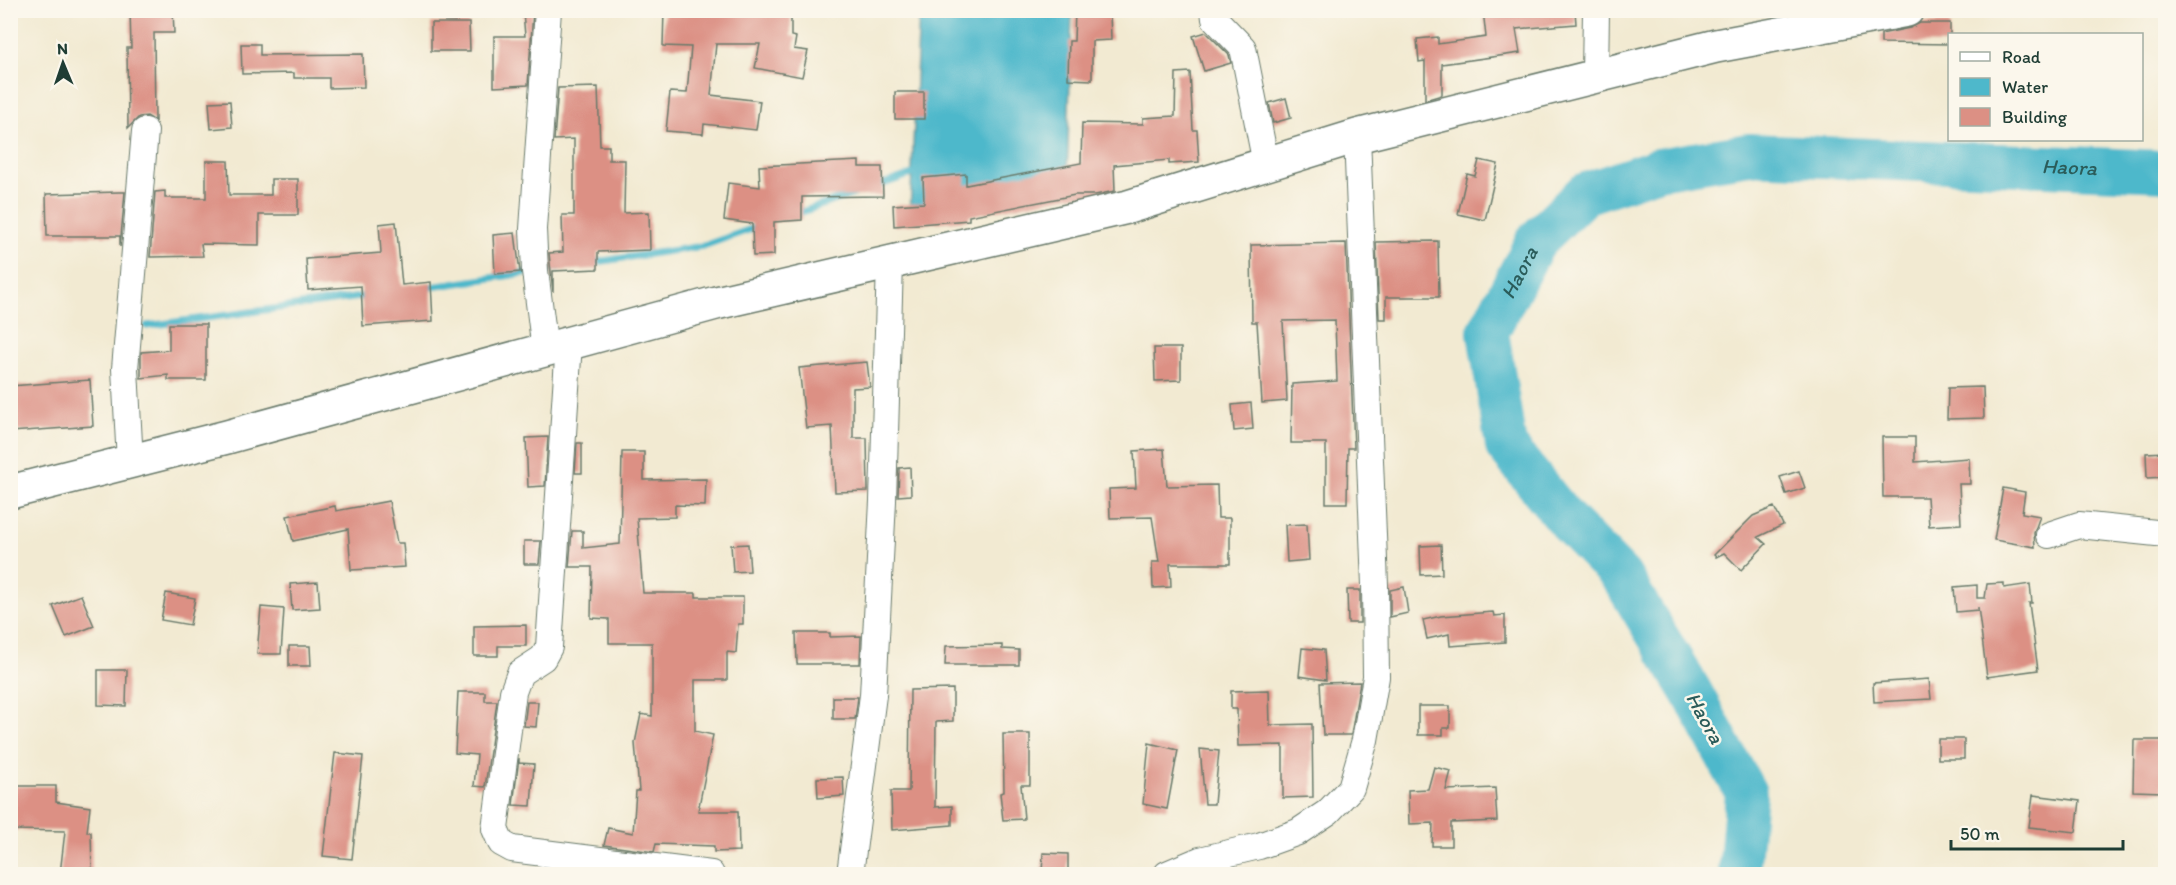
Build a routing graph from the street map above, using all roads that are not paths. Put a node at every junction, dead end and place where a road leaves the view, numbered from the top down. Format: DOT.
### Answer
graph roads {
  1 [pos="548,10"];
  2 [pos="1214,10"];
  3 [pos="1596,10"];
  4 [pos="1896,11"];
  5 [pos="1595,76"];
  6 [pos="145,131"];
  7 [pos="1357,136"];
  8 [pos="1266,164"];
  9 [pos="890,262"];
  10 [pos="557,347"];
  11 [pos="130,462"];
  12 [pos="10,492"];
  13 [pos="2166,534"];
  14 [pos="2049,535"];
  15 [pos="711,874"];
  16 [pos="850,874"];
  17 [pos="1167,874"];
  1 -- 10 [label="street"];
  2 -- 8 [label="street"];
  3 -- 5 [label="street"];
  4 -- 5 [label="main road"];
  5 -- 7 [label="main road"];
  6 -- 11 [label="street"];
  7 -- 8 [label="main road"];
  7 -- 17 [label="street"];
  8 -- 9 [label="main road"];
  9 -- 10 [label="main road"];
  9 -- 16 [label="street"];
  10 -- 11 [label="main road"];
  10 -- 15 [label="street"];
  11 -- 12 [label="main road"];
  13 -- 14 [label="street"];
}
